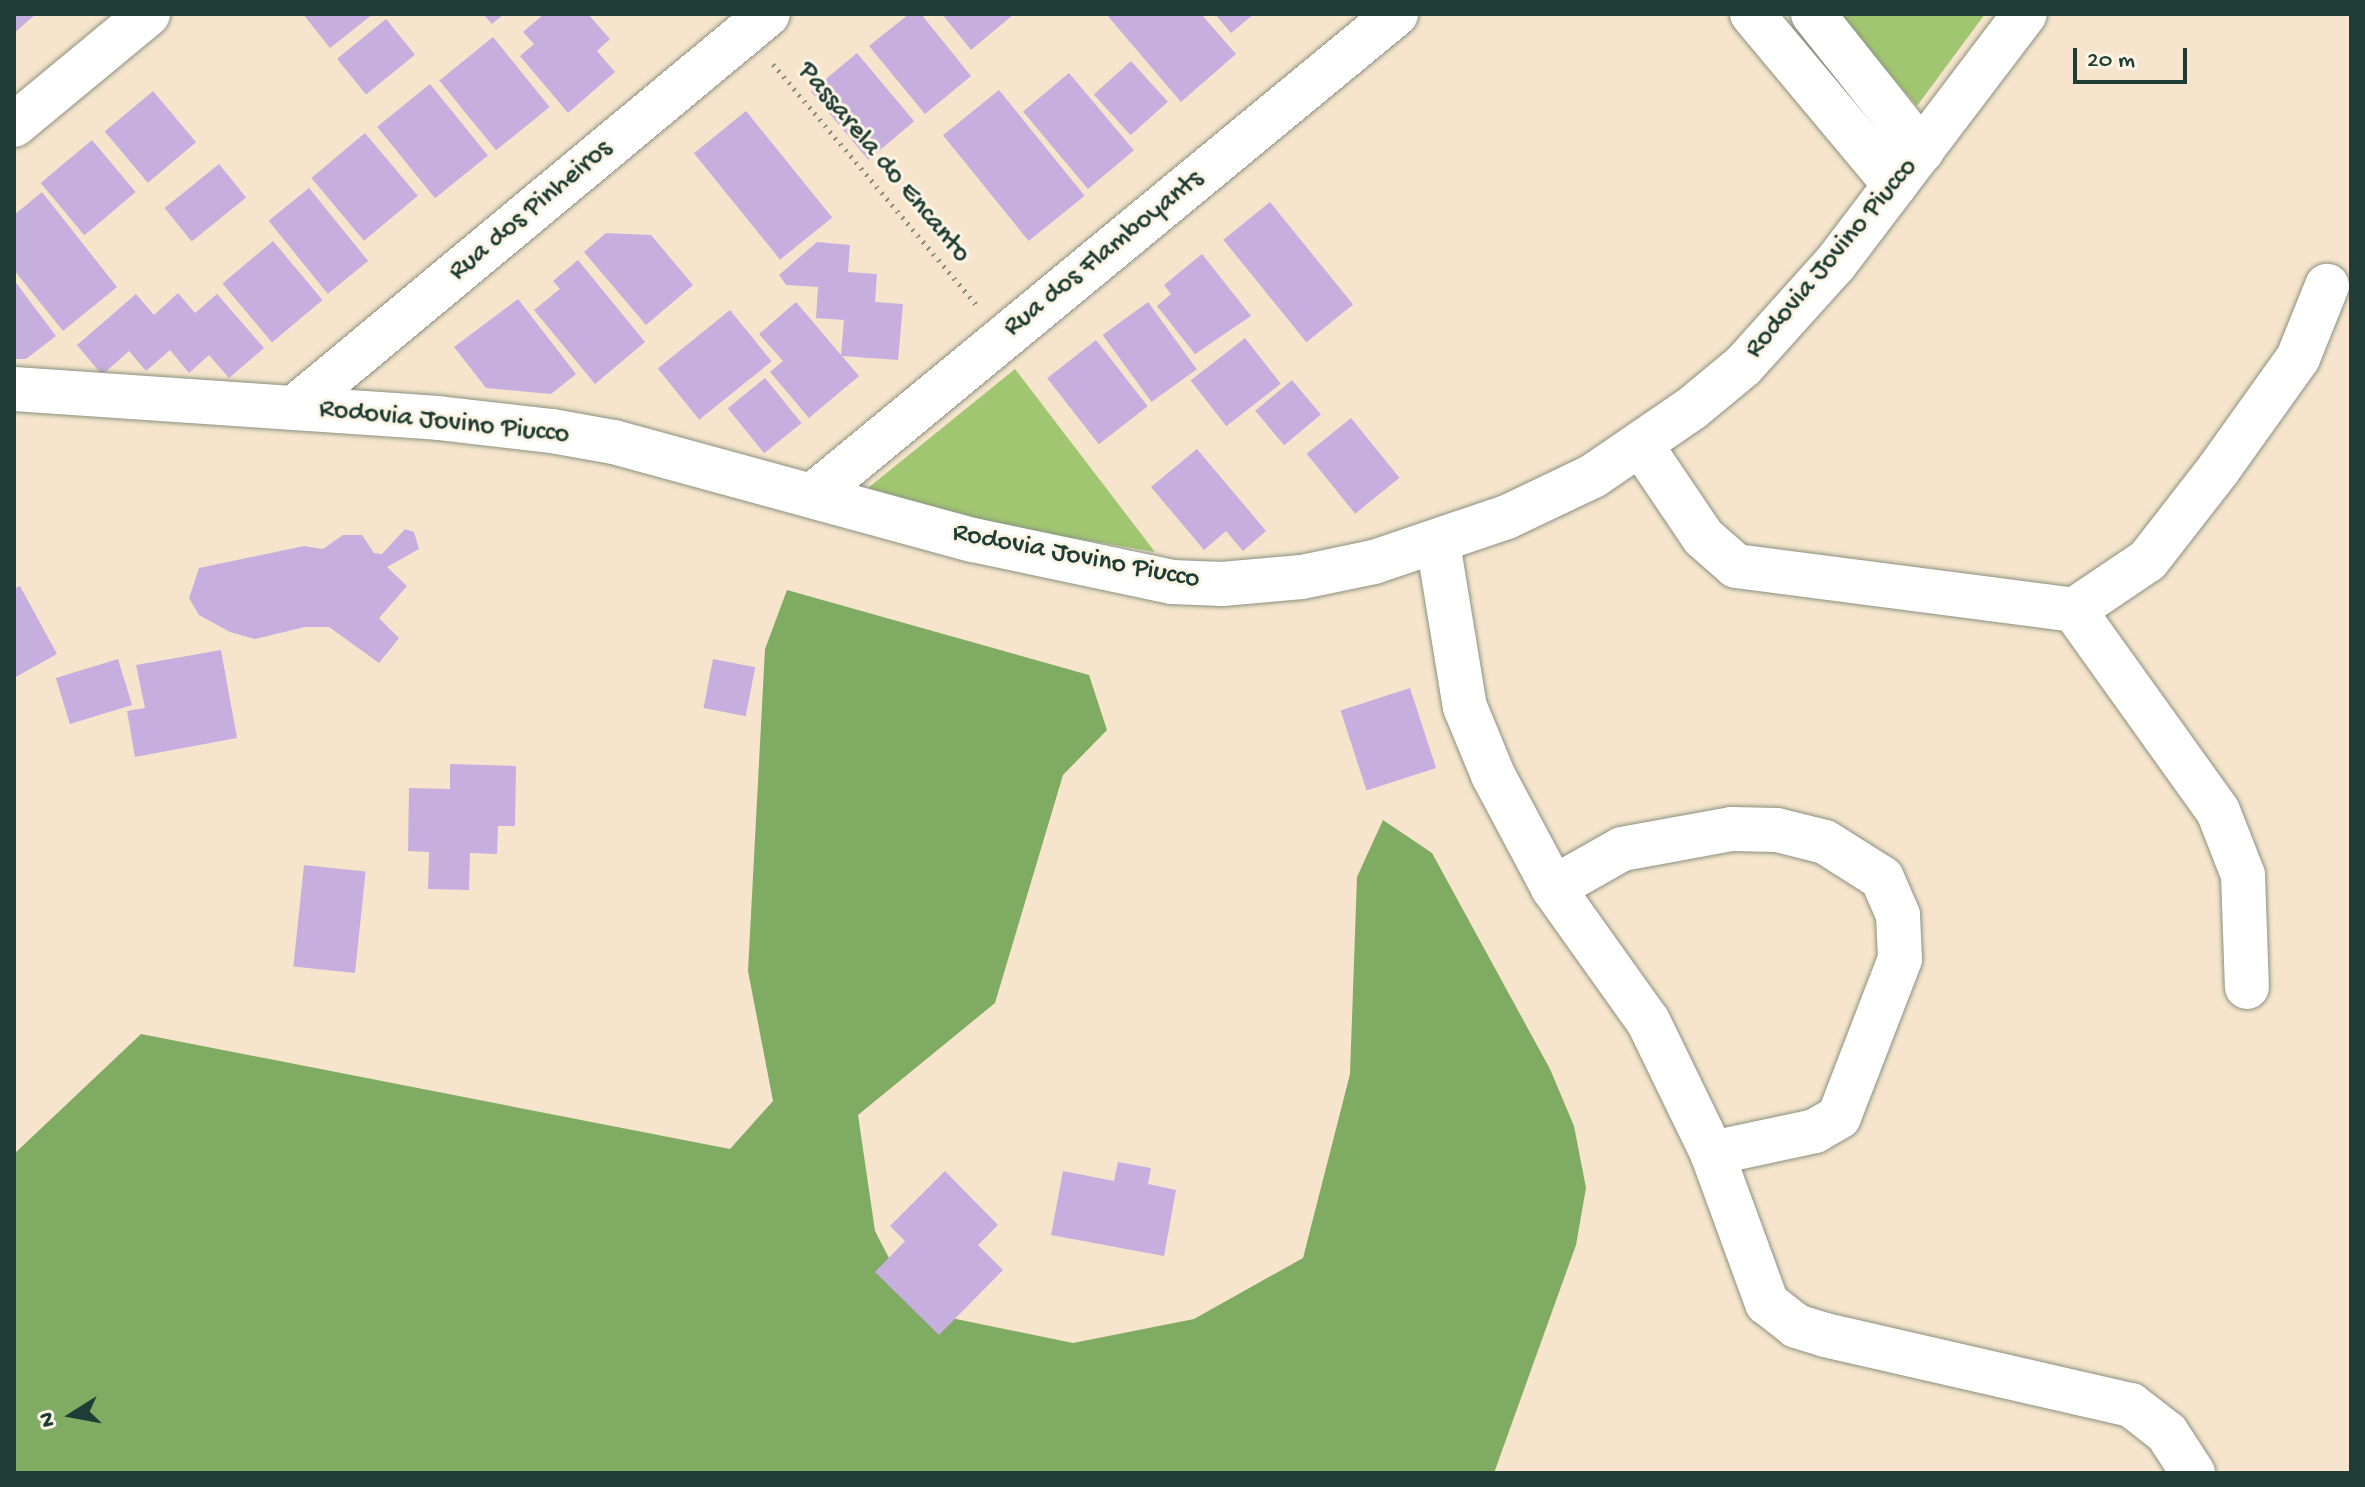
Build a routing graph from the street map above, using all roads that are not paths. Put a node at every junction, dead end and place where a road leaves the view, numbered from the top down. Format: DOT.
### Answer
graph roads {
  1 [pos="148,14"];
  2 [pos="1396,14"];
  3 [pos="1752,14"];
  4 [pos="1813,14"];
  5 [pos="2025,14"];
  6 [pos="758,23"];
  7 [pos="14,125"];
  8 [pos="1922,151"];
  9 [pos="1895,185"];
  10 [pos="2327,286"];
  11 [pos="14,389"];
  12 [pos="294,408"];
  13 [pos="1641,445"];
  14 [pos="813,495"];
  15 [pos="1438,543"];
  16 [pos="2074,610"];
  17 [pos="1553,888"];
  18 [pos="2247,987"];
  19 [pos="1712,1153"];
  20 [pos="2193,1473"];
  1 -- 7 [label="street"];
  2 -- 14 [label="street, Rua dos Flamboyants"];
  3 -- 9 [label="street"];
  4 -- 8 [label="street"];
  5 -- 8 [label="street, Rodovia Jovino Piucco"];
  6 -- 12 [label="street, Rua dos Pinheiros"];
  8 -- 9 [label="street, Rodovia Jovino Piucco"];
  9 -- 13 [label="street, Rodovia Jovino Piucco"];
  10 -- 16 [label="street"];
  11 -- 12 [label="street, Rodovia Jovino Piucco"];
  12 -- 14 [label="street, Rodovia Jovino Piucco"];
  13 -- 15 [label="street, Rodovia Jovino Piucco"];
  13 -- 16 [label="street"];
  14 -- 15 [label="street, Rodovia Jovino Piucco"];
  15 -- 17 [label="street"];
  16 -- 18 [label="street"];
  17 -- 19 [label="street"];
  17 -- 19 [label="street"];
  19 -- 20 [label="street"];
}
